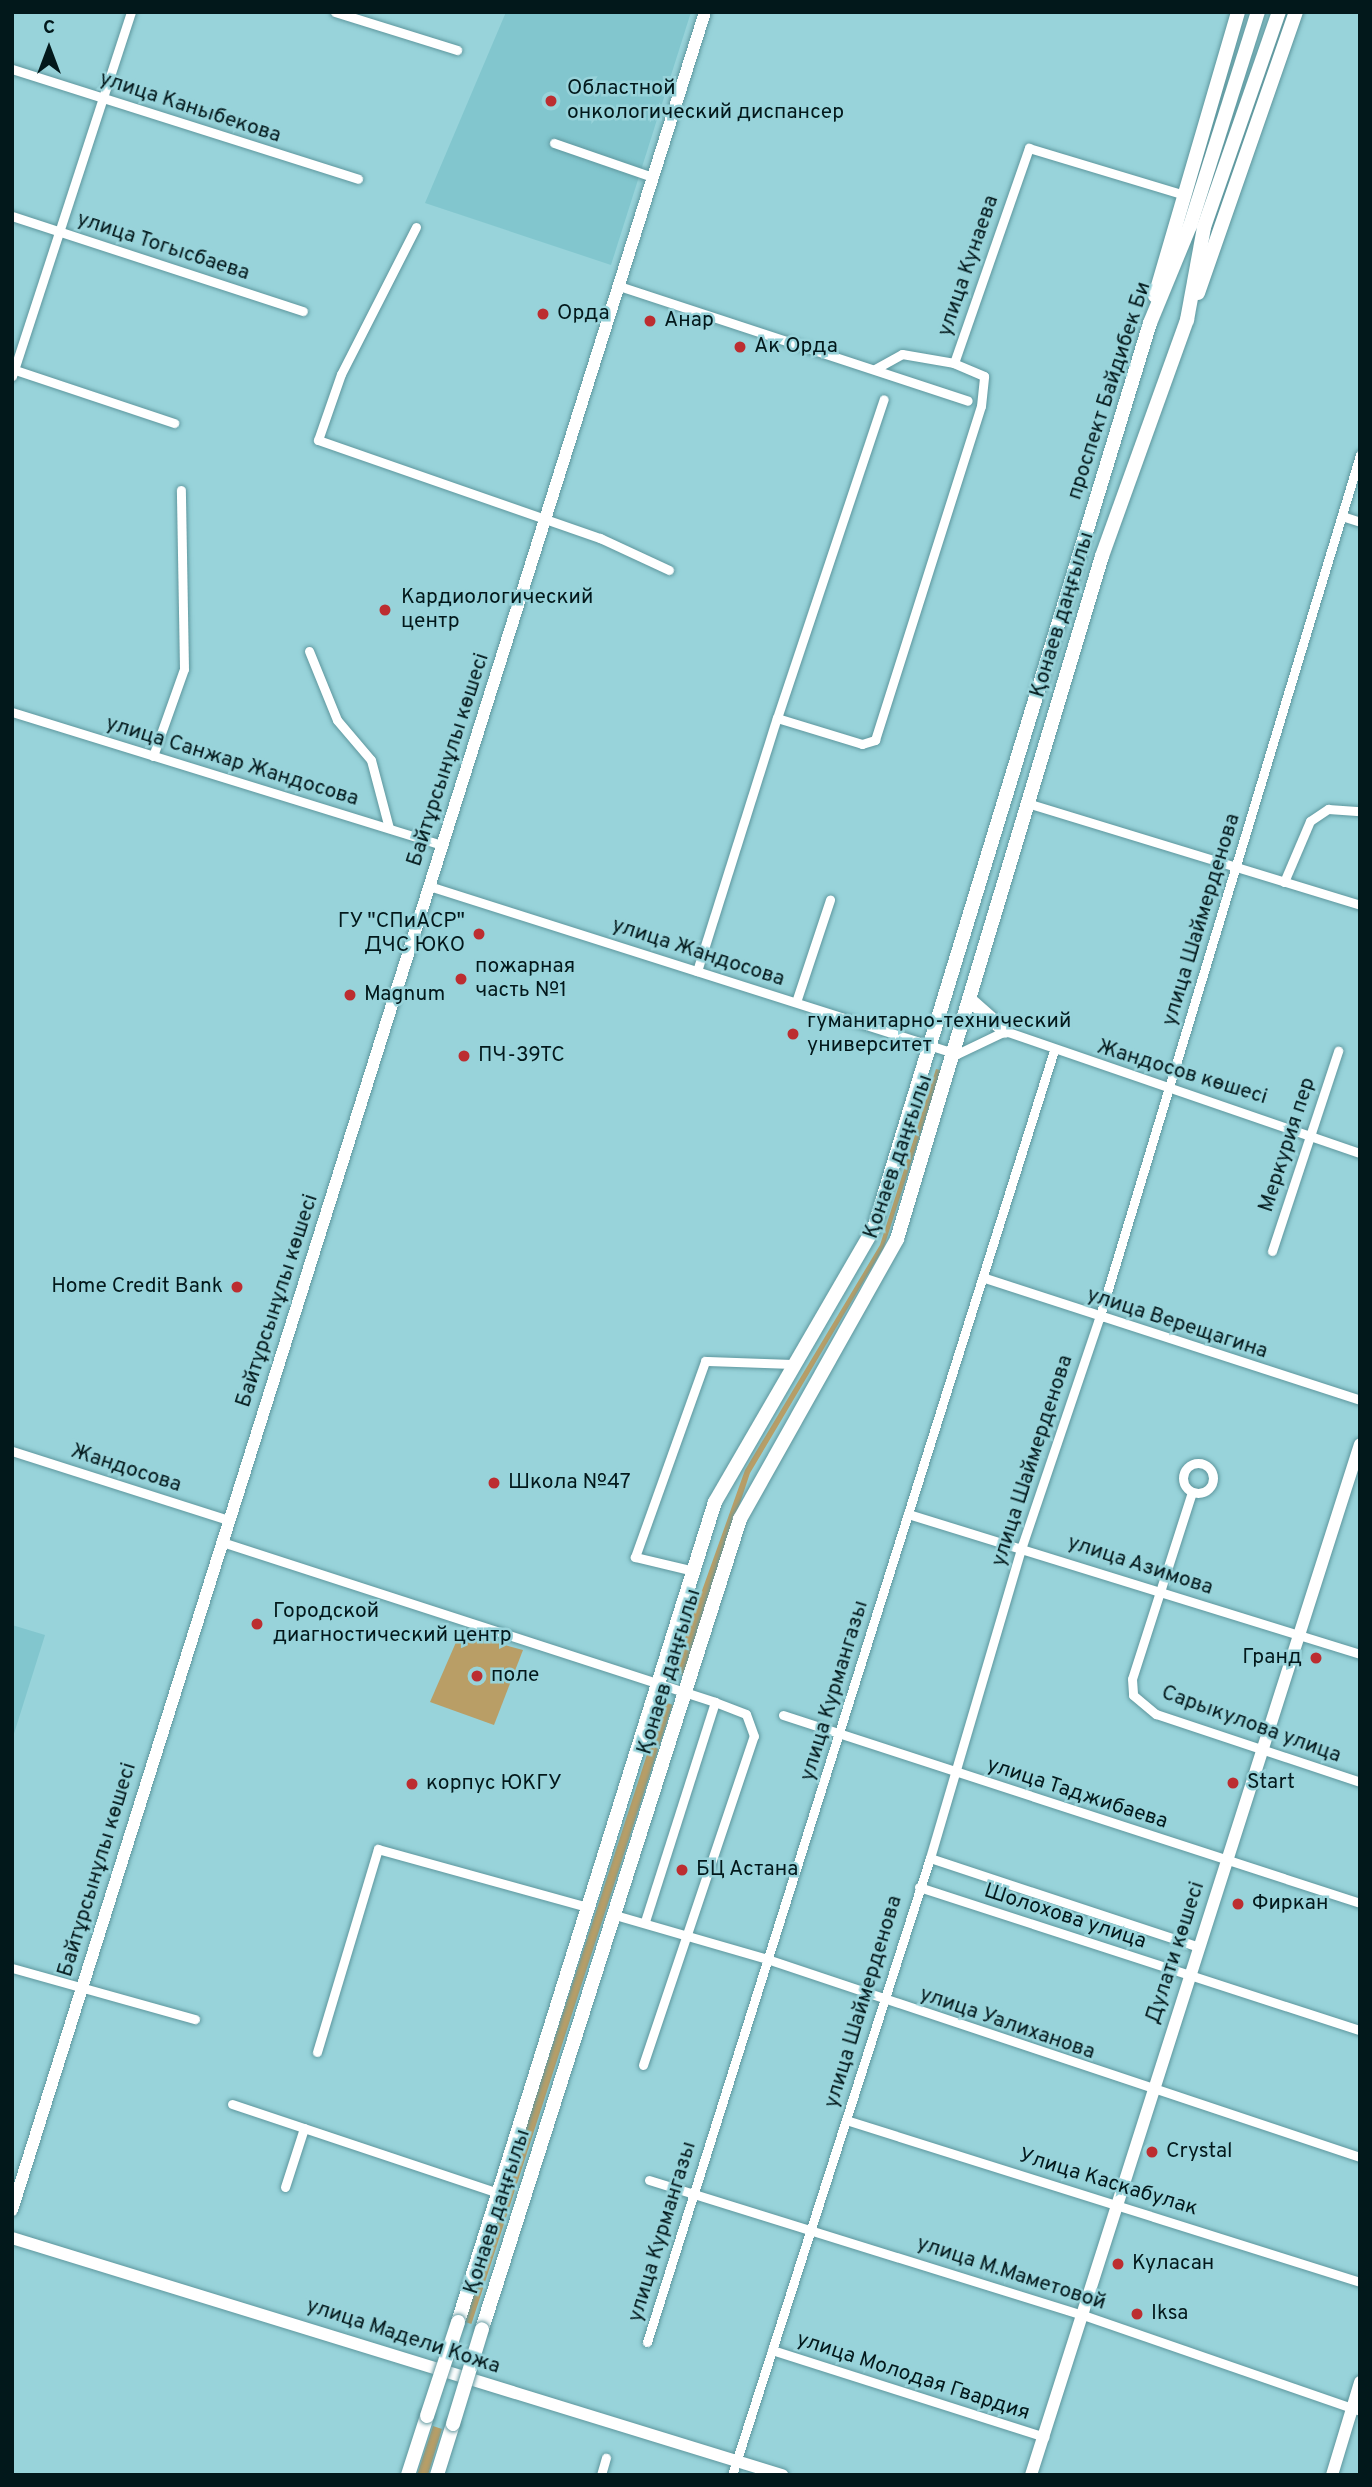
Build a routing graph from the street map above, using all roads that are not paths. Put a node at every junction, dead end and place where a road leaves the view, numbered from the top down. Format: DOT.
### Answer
graph roads {
  1 [pos="131,12"];
  2 [pos="335,12"];
  3 [pos="705,12"];
  4 [pos="1238,12"];
  5 [pos="1258,12"];
  6 [pos="1279,12"];
  7 [pos="1296,12"];
  8 [pos="457,50"];
  9 [pos="12,69"];
  10 [pos="103,99"];
  11 [pos="554,143"];
  12 [pos="653,177"];
  13 [pos="358,179"];
  14 [pos="1181,194"];
  15 [pos="12,216"];
  16 [pos="416,227"];
  17 [pos="61,233"];
  18 [pos="619,286"];
  19 [pos="303,311"];
  20 [pos="1187,320"];
  21 [pos="1150,323"];
  22 [pos="954,363"];
  23 [pos="877,365"];
  24 [pos="13,372"];
  25 [pos="884,399"];
  26 [pos="968,401"];
  27 [pos="174,423"];
  28 [pos="1360,455"];
  29 [pos="181,490"];
  30 [pos="1342,516"];
  31 [pos="545,519"];
  32 [pos="1360,522"];
  33 [pos="669,570"];
  34 [pos="309,652"];
  35 [pos="12,712"];
  36 [pos="777,718"];
  37 [pos="153,756"];
  38 [pos="1027,803"];
  39 [pos="1360,811"];
  40 [pos="389,828"];
  41 [pos="442,845"];
  42 [pos="1237,867"];
  43 [pos="1284,882"];
  44 [pos="429,886"];
  45 [pos="830,900"];
  46 [pos="1360,905"];
  47 [pos="697,971"];
  48 [pos="971,1001"];
  49 [pos="796,1002"];
  50 [pos="940,1028"];
  51 [pos="1005,1031"];
  52 [pos="934,1046"];
  53 [pos="1054,1050"];
  54 [pos="1338,1051"];
  55 [pos="957,1054"];
  56 [pos="1168,1088"];
  57 [pos="1310,1132"];
  58 [pos="1360,1153"];
  59 [pos="1272,1251"];
  60 [pos="985,1278"];
  61 [pos="1099,1319"];
  62 [pos="795,1364"];
  63 [pos="1360,1400"];
  64 [pos="1360,1444"];
  65 [pos="12,1451"];
  66 [pos="1192,1492"];
  67 [pos="908,1514"];
  68 [pos="228,1520"];
  69 [pos="222,1542"];
  70 [pos="1022,1546"];
  71 [pos="694,1572"];
  72 [pos="1161,1592"];
  73 [pos="1298,1635"];
  74 [pos="1360,1654"];
  75 [pos="657,1683"];
  76 [pos="686,1690"];
  77 [pos="715,1702"];
  78 [pos="783,1715"];
  79 [pos="841,1734"];
  80 [pos="1262,1749"];
  81 [pos="957,1772"];
  82 [pos="1360,1782"];
  83 [pos="930,1858"];
  84 [pos="1225,1861"];
  85 [pos="919,1887"];
  86 [pos="1360,1903"];
  87 [pos="587,1907"];
  88 [pos="615,1915"];
  89 [pos="645,1922"];
  90 [pos="683,1936"];
  91 [pos="1199,1947"];
  92 [pos="768,1959"];
  93 [pos="12,1968"];
  94 [pos="1188,1977"];
  95 [pos="82,1989"];
  96 [pos="884,2000"];
  97 [pos="195,2019"];
  98 [pos="1360,2030"];
  99 [pos="317,2052"];
  100 [pos="643,2064"];
  101 [pos="1153,2092"];
  102 [pos="232,2104"];
  103 [pos="846,2120"];
  104 [pos="304,2128"];
  105 [pos="1360,2157"];
  106 [pos="649,2180"];
  107 [pos="285,2187"];
  108 [pos="692,2192"];
  109 [pos="498,2193"];
  110 [pos="1118,2203"];
  111 [pos="12,2210"];
  112 [pos="811,2229"];
  113 [pos="12,2238"];
  114 [pos="1360,2282"];
  115 [pos="1083,2315"];
  116 [pos="647,2342"];
  117 [pos="772,2350"];
  118 [pos="1360,2382"];
  119 [pos="1356,2410"];
  120 [pos="1044,2437"];
  121 [pos="606,2458"];
  122 [pos="737,2460"];
  123 [pos="408,2475"];
  124 [pos="437,2475"];
  125 [pos="601,2475"];
  126 [pos="732,2475"];
  127 [pos="782,2475"];
  128 [pos="1031,2475"];
  129 [pos="1332,2475"];
  1 -- 10 [label="street"];
  2 -- 8 [label="street"];
  3 -- 12 [label="main road, Байтұрсынұлы көшесі"];
  4 -- 14 [label="main road"];
  5 -- 21 [label="main road, проспект Байдибек Би"];
  6 -- 20 [label="main road, Қонаев даңғылы"];
  7 -- 20 [label="main road"];
  9 -- 10 [label="street, улица Каныбекова"];
  10 -- 13 [label="street, улица Каныбекова"];
  10 -- 17 [label="street"];
  11 -- 12 [label="street"];
  12 -- 18 [label="main road, Байтұрсынұлы көшесі"];
  14 -- 21 [label="main road"];
  14 -- 22 [label="street, улица Кунаева"];
  15 -- 17 [label="street, улица Тогысбаева"];
  16 -- 31 [label="street"];
  17 -- 19 [label="street, улица Тогысбаева"];
  17 -- 24 [label="street"];
  18 -- 23 [label="street"];
  18 -- 31 [label="main road, Байтұрсынұлы көшесі"];
  20 -- 38 [label="main road, Қонаев даңғылы"];
  21 -- 50 [label="main road, проспект Байдибек Би"];
  22 -- 23 [label="street, улица Кунаева"];
  22 -- 36 [label="street"];
  23 -- 26 [label="street"];
  24 -- 27 [label="street"];
  25 -- 36 [label="street"];
  28 -- 30 [label="street, улица Шаймерденова"];
  29 -- 37 [label="street"];
  30 -- 32 [label="street"];
  30 -- 42 [label="street, улица Шаймерденова"];
  31 -- 33 [label="street"];
  31 -- 41 [label="main road, Байтұрсынұлы көшесі"];
  34 -- 40 [label="street"];
  35 -- 37 [label="street, улица Санжар Жандосова"];
  36 -- 47 [label="street"];
  37 -- 40 [label="street, улица Санжар Жандосова"];
  38 -- 42 [label="street"];
  38 -- 48 [label="main road, Қонаев даңғылы"];
  39 -- 43 [label="street"];
  40 -- 41 [label="street, улица Санжар Жандосова"];
  41 -- 44 [label="main road, Байтұрсынұлы көшесі"];
  42 -- 43 [label="street"];
  42 -- 56 [label="street, улица Шаймерденова"];
  43 -- 46 [label="street"];
  44 -- 47 [label="street, улица Жандосова"];
  44 -- 68 [label="main road, Байтұрсынұлы көшесі"];
  45 -- 49 [label="street"];
  47 -- 49 [label="street, улица Жандосова"];
  48 -- 51 [label="main road"];
  48 -- 55 [label="main road, Қонаев даңғылы"];
  49 -- 52 [label="street, улица Жандосова"];
  50 -- 52 [label="main road, Қонаев даңғылы"];
  51 -- 53 [label="street, Жандосов көшесі"];
  51 -- 55 [label="street"];
  52 -- 55 [label="street, улица Жандосова"];
  52 -- 62 [label="main road, Қонаев даңғылы"];
  53 -- 56 [label="street, Жандосов көшесі"];
  53 -- 60 [label="street, улица Курмангазы"];
  54 -- 57 [label="street, Меркурия пер"];
  55 -- 76 [label="main road, Қонаев даңғылы"];
  56 -- 57 [label="street, Жандосов көшесі"];
  56 -- 61 [label="street, улица Шаймерденова"];
  57 -- 58 [label="street, Жандосов көшесі"];
  57 -- 59 [label="street, Меркурия пер"];
  60 -- 61 [label="street, улица Верещагина"];
  60 -- 67 [label="street, улица Курмангазы"];
  61 -- 63 [label="street, улица Верещагина"];
  61 -- 70 [label="street, улица Шаймерденова"];
  62 -- 71 [label="main road, Қонаев даңғылы"];
  62 -- 71 [label="street"];
  64 -- 73 [label="main road, Дулати көшесі"];
  65 -- 68 [label="street, Жандосова"];
  66 -- 72 [label="street"];
  67 -- 70 [label="street, улица Азимова"];
  67 -- 79 [label="street, улица Курмангазы"];
  68 -- 69 [label="main road, Байтұрсынұлы көшесі"];
  69 -- 75 [label="street"];
  69 -- 95 [label="main road, Байтұрсынұлы көшесі"];
  70 -- 72 [label="street, улица Азимова"];
  70 -- 81 [label="street, улица Шаймерденова"];
  71 -- 75 [label="main road, Қонаев даңғылы"];
  72 -- 73 [label="street, улица Азимова"];
  72 -- 80 [label="street, Сарыкулова улица"];
  73 -- 74 [label="street, улица Азимова"];
  73 -- 80 [label="main road, Дулати көшесі"];
  75 -- 76 [label="street"];
  75 -- 87 [label="main road, Қонаев даңғылы"];
  76 -- 77 [label="street"];
  76 -- 88 [label="main road, Қонаев даңғылы"];
  77 -- 89 [label="street"];
  77 -- 90 [label="street"];
  78 -- 79 [label="street, улица Таджибаева"];
  79 -- 81 [label="street, улица Таджибаева"];
  79 -- 92 [label="street, улица Курмангазы"];
  80 -- 82 [label="street, Сарыкулова улица"];
  80 -- 84 [label="main road, Дулати көшесі"];
  81 -- 83 [label="street, улица Шаймерденова"];
  81 -- 84 [label="street, улица Таджибаева"];
  83 -- 85 [label="street, улица Шаймерденова"];
  83 -- 91 [label="street, Шолохова улица"];
  84 -- 86 [label="street, улица Таджибаева"];
  84 -- 91 [label="main road, Дулати көшесі"];
  85 -- 94 [label="street, Шолохова улица"];
  85 -- 96 [label="street, улица Шаймерденова"];
  87 -- 99 [label="street"];
  87 -- 109 [label="main road, Қонаев даңғылы"];
  88 -- 89 [label="street, улица Уалиханова"];
  88 -- 124 [label="main road, Қонаев даңғылы, bridge"];
  89 -- 90 [label="street, улица Уалиханова"];
  90 -- 92 [label="street, улица Уалиханова"];
  90 -- 100 [label="street"];
  91 -- 94 [label="main road, Дулати көшесі"];
  92 -- 96 [label="street, улица Уалиханова"];
  92 -- 108 [label="street, улица Курмангазы"];
  93 -- 95 [label="street"];
  94 -- 98 [label="street, Шолохова улица"];
  94 -- 101 [label="main road, Дулати көшесі"];
  95 -- 97 [label="street"];
  95 -- 111 [label="main road, Байтұрсынұлы көшесі"];
  96 -- 101 [label="street, улица Уалиханова"];
  96 -- 103 [label="street, улица Шаймерденова"];
  101 -- 105 [label="street, улица Уалиханова"];
  101 -- 110 [label="main road, Дулати көшесі"];
  102 -- 104 [label="street"];
  103 -- 110 [label="street, Улица Каскабулак"];
  103 -- 112 [label="street, улица Шаймерденова"];
  104 -- 107 [label="street"];
  104 -- 109 [label="street"];
  106 -- 108 [label="street, улица М.Маметовой"];
  108 -- 112 [label="street, улица М.Маметовой"];
  108 -- 116 [label="street, улица Курмангазы"];
  109 -- 123 [label="main road, Қонаев даңғылы, bridge"];
  110 -- 114 [label="street, Улица Каскабулак"];
  110 -- 115 [label="main road, Дулати көшесі"];
  112 -- 115 [label="street, улица М.Маметовой"];
  112 -- 117 [label="street, улица Шаймерденова"];
  113 -- 122 [label="main road, улица Мадели Кожа"];
  115 -- 119 [label="street, улица М.Маметовой"];
  115 -- 120 [label="main road, Дулати көшесі"];
  117 -- 120 [label="street, улица Молодая Гвардия"];
  117 -- 122 [label="street, улица Шаймерденова"];
  118 -- 119 [label="main road"];
  119 -- 129 [label="main road"];
  120 -- 128 [label="main road, Дулати көшесі"];
  121 -- 125 [label="street"];
  122 -- 126 [label="street, улица Шаймерденова"];
  122 -- 127 [label="main road, улица Мадели Кожа"];
}
